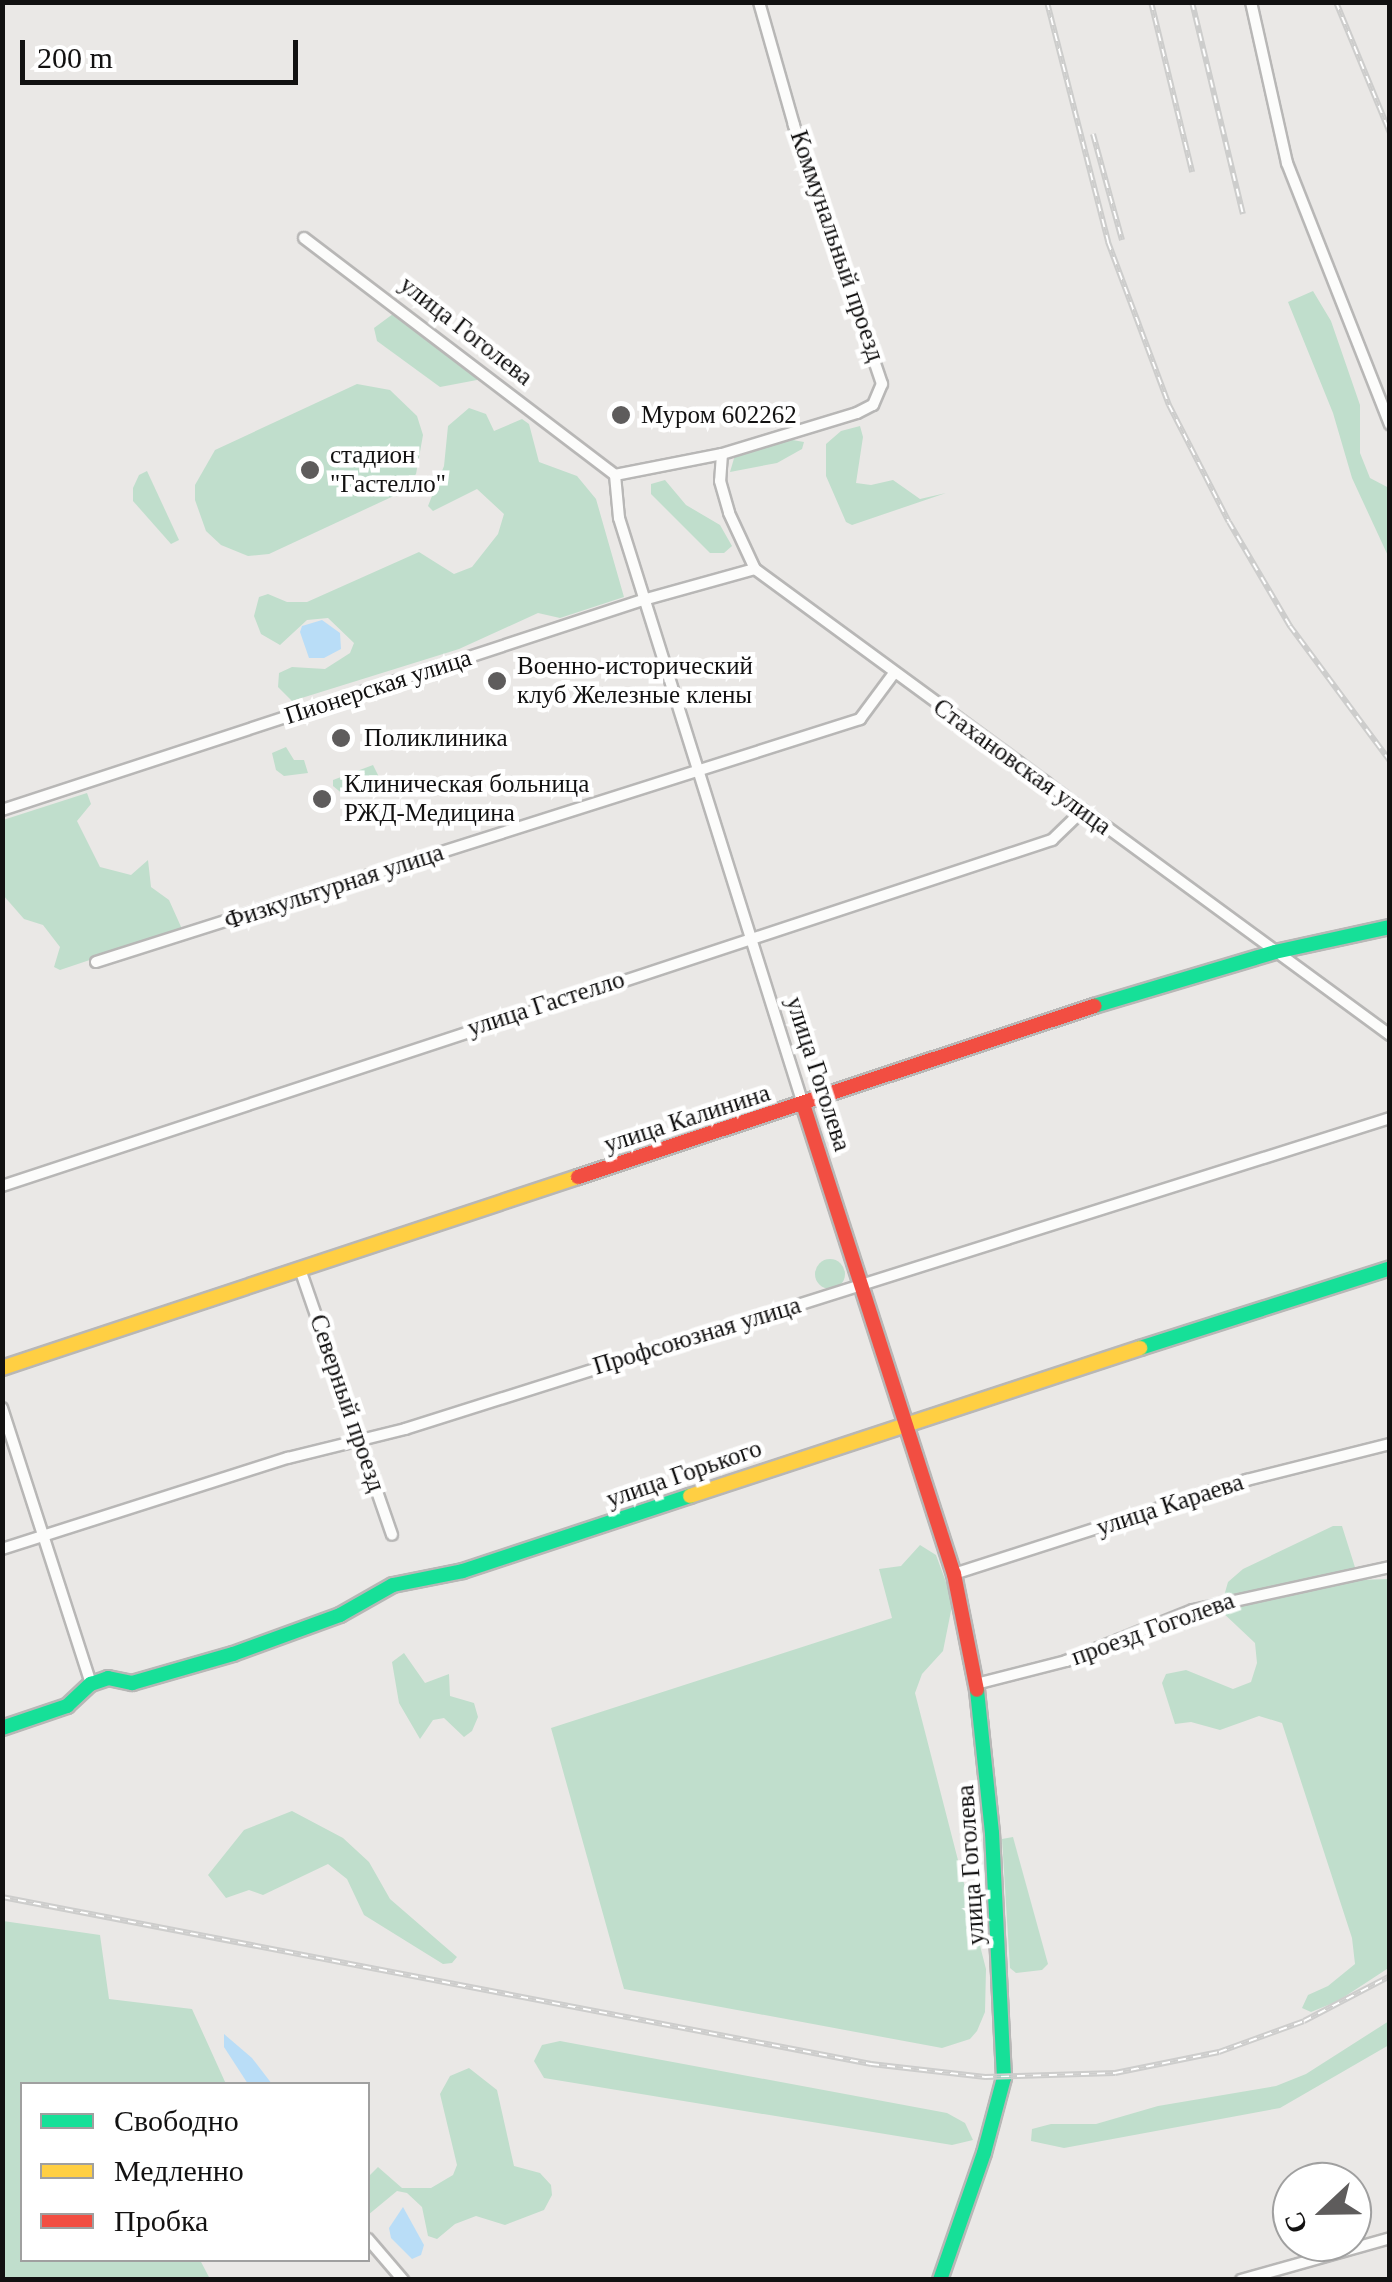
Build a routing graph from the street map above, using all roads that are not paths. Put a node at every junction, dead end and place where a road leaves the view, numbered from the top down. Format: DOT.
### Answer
graph roads {
  1 [pos="760,2"];
  2 [pos="1251,2"];
  3 [pos="304,238"];
  4 [pos="1390,424"];
  5 [pos="722,454"];
  6 [pos="615,475"];
  7 [pos="755,569"];
  8 [pos="644,600"];
  9 [pos="894,674"];
  10 [pos="697,770"];
  11 [pos="2,810"];
  12 [pos="1082,811"];
  13 [pos="1390,927"];
  14 [pos="750,938"];
  15 [pos="1274,952"];
  16 [pos="96,962"];
  17 [pos="1390,1035"];
  18 [pos="803,1104"];
  19 [pos="1390,1118"];
  20 [pos="2,1186"];
  21 [pos="1390,1268"];
  22 [pos="301,1272"];
  23 [pos="864,1285"];
  24 [pos="2,1368"];
  25 [pos="2,1408"];
  26 [pos="907,1422"];
  27 [pos="362,1438"];
  28 [pos="1390,1444"];
  29 [pos="392,1535"];
  30 [pos="43,1536"];
  31 [pos="2,1549"];
  32 [pos="1390,1567"];
  33 [pos="954,1574"];
  34 [pos="91,1684"];
  35 [pos="976,1684"];
  36 [pos="2,1728"];
  37 [pos="1390,2238"];
  38 [pos="370,2241"];
  39 [pos="1292,2265"];
  40 [pos="403,2280"];
  41 [pos="940,2280"];
  42 [pos="1241,2280"];
  43 [pos="1296,2280"];
  1 -- 5 [label="street, Коммунальный проезд"];
  2 -- 4 [label="street"];
  3 -- 6 [label="street, улица Гоголева"];
  5 -- 6 [label="street, Коммунальный проезд"];
  5 -- 7 [label="street, Стахановская улица"];
  6 -- 8 [label="street, улица Гоголева"];
  7 -- 8 [label="street, Пионерская улица"];
  7 -- 9 [label="street, Стахановская улица"];
  8 -- 10 [label="street, улица Гоголева"];
  8 -- 11 [label="street, Пионерская улица"];
  9 -- 10 [label="street, Физкультурная улица"];
  9 -- 12 [label="street, Стахановская улица"];
  10 -- 14 [label="street, улица Гоголева"];
  10 -- 16 [label="street, Физкультурная улица"];
  12 -- 14 [label="street, улица Гастелло"];
  12 -- 15 [label="street, Стахановская улица"];
  13 -- 15 [label="street, улица Калинина"];
  14 -- 18 [label="street, улица Гоголева"];
  14 -- 20 [label="street, улица Гастелло"];
  15 -- 17 [label="street, Стахановская улица"];
  15 -- 18 [label="street, улица Калинина"];
  18 -- 22 [label="street, улица Калинина"];
  18 -- 23 [label="street, улица Гоголева"];
  19 -- 23 [label="street, Профсоюзная улица"];
  21 -- 26 [label="street, улица Горького"];
  22 -- 24 [label="street, улица Калинина"];
  22 -- 27 [label="street, Северный проезд"];
  23 -- 26 [label="street, улица Гоголева"];
  23 -- 27 [label="street, Профсоюзная улица"];
  25 -- 30 [label="street"];
  26 -- 33 [label="street, улица Гоголева"];
  26 -- 34 [label="street, улица Горького"];
  27 -- 29 [label="street, Северный проезд"];
  27 -- 30 [label="street, Профсоюзная улица"];
  28 -- 33 [label="street, улица Караева"];
  30 -- 31 [label="street, Профсоюзная улица"];
  30 -- 34 [label="street"];
  32 -- 35 [label="street, проезд Гоголева"];
  33 -- 35 [label="street, улица Гоголева"];
  34 -- 36 [label="street"];
  35 -- 41 [label="street, улица Гоголева"];
  37 -- 39 [label="street"];
  38 -- 40 [label="street"];
  39 -- 42 [label="street"];
  39 -- 43 [label="street"];
}
